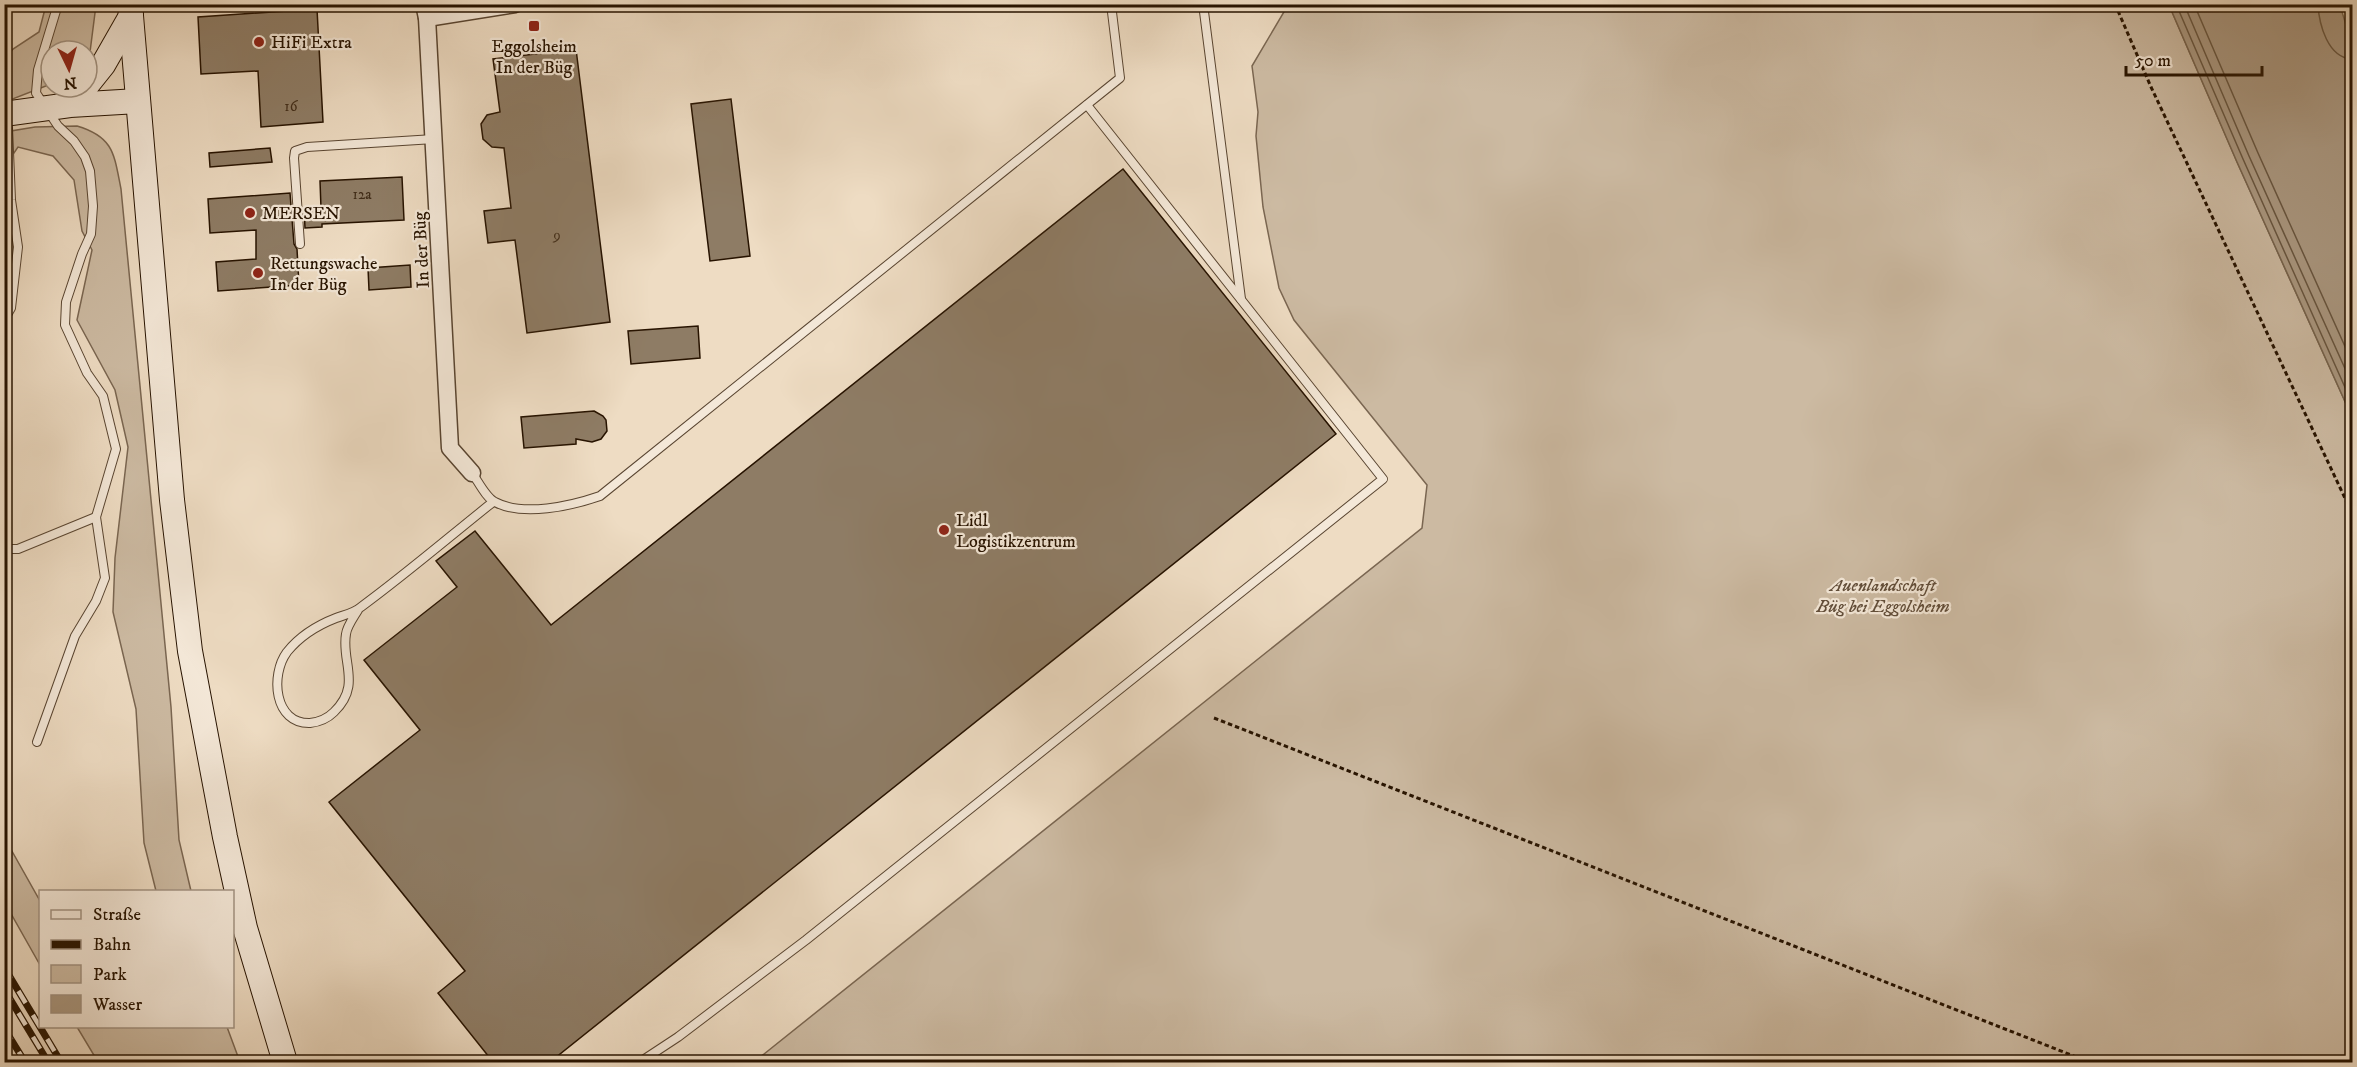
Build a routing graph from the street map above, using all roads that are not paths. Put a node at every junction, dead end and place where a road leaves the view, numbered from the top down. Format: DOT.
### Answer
graph roads {
  1 [pos="6,4"];
  2 [pos="58,4"];
  3 [pos="515,4"];
  4 [pos="1111,4"];
  5 [pos="1203,4"];
  6 [pos="130,10"];
  7 [pos="425,11"];
  8 [pos="99,70"];
  9 [pos="75,99"];
  10 [pos="138,101"];
  11 [pos="70,105"];
  12 [pos="1087,105"];
  13 [pos="45,108"];
  14 [pos="7,114"];
  15 [pos="435,139"];
  16 [pos="300,244"];
  17 [pos="1241,299"];
  18 [pos="4,320"];
  19 [pos="472,473"];
  20 [pos="493,502"];
  21 [pos="96,517"];
  22 [pos="4,549"];
  23 [pos="358,610"];
  24 [pos="37,742"];
  25 [pos="285,1062"];
  26 [pos="640,1062"];
  1 -- 14 [label="lane"];
  2 -- 13 [label="lane"];
  3 -- 7 [label="street, In der Büg"];
  4 -- 12 [label="lane"];
  5 -- 17 [label="lane"];
  6 -- 8 [label="main road"];
  6 -- 10 [label="main road"];
  7 -- 15 [label="street, In der Büg"];
  9 -- 11 [label="main road"];
  10 -- 11 [label="main road"];
  10 -- 25 [label="main road"];
  11 -- 13 [label="main road"];
  12 -- 17 [label="lane"];
  12 -- 20 [label="lane"];
  13 -- 14 [label="main road"];
  13 -- 21 [label="lane"];
  14 -- 18 [label="lane"];
  15 -- 16 [label="lane"];
  15 -- 19 [label="street, In der Büg"];
  17 -- 26 [label="lane"];
  19 -- 20 [label="lane"];
  20 -- 23 [label="lane"];
  21 -- 22 [label="lane"];
  21 -- 24 [label="lane"];
  23 -- 23 [label="lane"];
}
